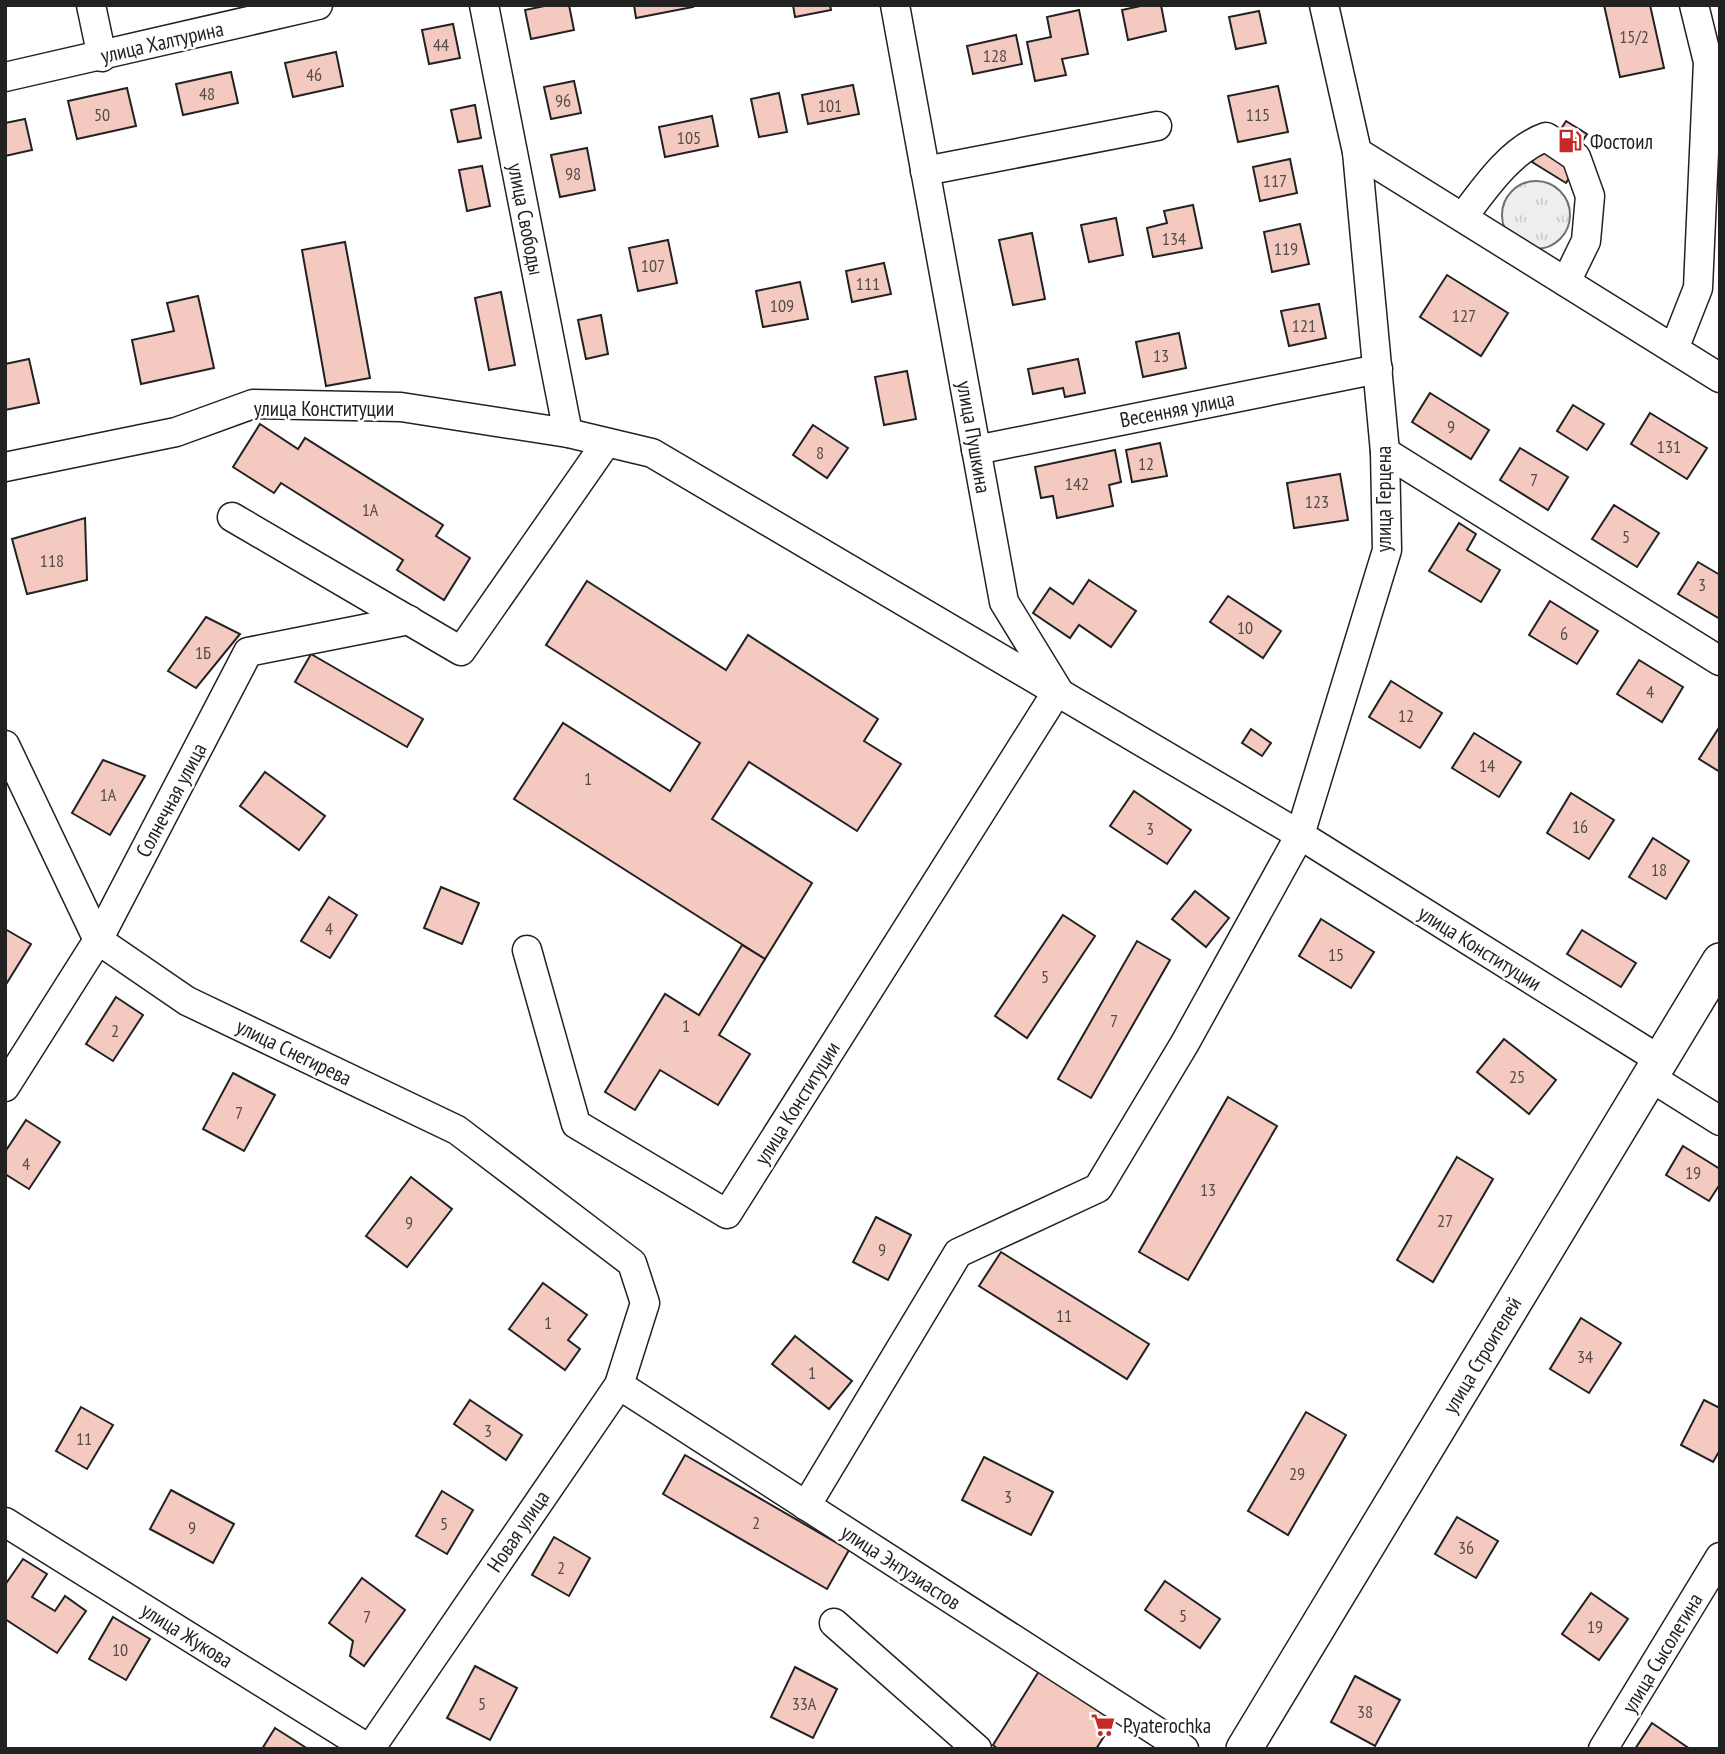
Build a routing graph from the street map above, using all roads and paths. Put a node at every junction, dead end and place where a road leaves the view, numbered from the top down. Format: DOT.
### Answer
graph roads {
  1 [pos="92,5"];
  2 [pos="317,5"];
  3 [pos="484,5"];
  4 [pos="895,5"];
  5 [pos="1324,5"];
  6 [pos="1695,5"];
  7 [pos="102,57"];
  8 [pos="5,77"];
  9 [pos="1157,125"];
  10 [pos="1357,152"];
  11 [pos="925,171"];
  12 [pos="1463,217"];
  13 [pos="1566,282"];
  14 [pos="1674,349"];
  15 [pos="1378,369"];
  16 [pos="1720,378"];
  17 [pos="568,433"];
  18 [pos="606,443"];
  19 [pos="976,450"];
  20 [pos="1385,453"];
  21 [pos="5,467"];
  22 [pos="232,517"];
  23 [pos="409,620"];
  24 [pos="1720,661"];
  25 [pos="1058,690"];
  26 [pos="5,745"];
  27 [pos="1300,835"];
  28 [pos="98,940"];
  29 [pos="527,950"];
  30 [pos="1720,961"];
  31 [pos="1655,1068"];
  32 [pos="5,1087"];
  33 [pos="1720,1121"];
  34 [pos="645,1303"];
  35 [pos="618,1385"];
  36 [pos="806,1506"];
  37 [pos="5,1522"];
  38 [pos="1720,1557"];
  39 [pos="834,1623"];
  40 [pos="369,1749"];
  41 [pos="977,1749"];
  42 [pos="1184,1749"];
  43 [pos="1244,1749"];
  44 [pos="1604,1749"];
  1 -- 7 [label="street"];
  2 -- 7 [label="street, улица Халтурина"];
  3 -- 17 [label="street, улица Свободы"];
  4 -- 11 [label="street, улица Пушкина"];
  5 -- 10 [label="street, улица Герцена"];
  6 -- 14 [label="street"];
  7 -- 8 [label="street, улица Халтурина"];
  9 -- 11 [label="street"];
  10 -- 12 [label="street"];
  10 -- 15 [label="street, улица Герцена"];
  11 -- 19 [label="street, улица Пушкина"];
  12 -- 13 [label="street"];
  12 -- 13 [label="street"];
  13 -- 14 [label="street"];
  14 -- 16 [label="street"];
  15 -- 19 [label="street, Весенняя улица"];
  15 -- 20 [label="street, улица Герцена"];
  17 -- 18 [label="street, улица Конституции"];
  17 -- 21 [label="street, улица Конституции"];
  18 -- 23 [label="street"];
  18 -- 25 [label="street, улица Конституции"];
  19 -- 25 [label="street, улица Пушкина"];
  20 -- 24 [label="street"];
  20 -- 27 [label="street, улица Герцена"];
  22 -- 23 [label="street"];
  23 -- 28 [label="street, Солнечная улица"];
  25 -- 27 [label="street, улица Конституции"];
  25 -- 29 [label="street, улица Конституции"];
  26 -- 28 [label="street"];
  27 -- 31 [label="street, улица Конституции"];
  27 -- 36 [label="street"];
  28 -- 32 [label="street, Солнечная улица"];
  28 -- 34 [label="street, улица Снегирева"];
  30 -- 31 [label="main road, улица Строителей"];
  31 -- 33 [label="street, улица Конституции"];
  31 -- 43 [label="main road, улица Строителей"];
  34 -- 35 [label="street, Новая улица"];
  35 -- 36 [label="street, улица Энтузиастов"];
  35 -- 40 [label="street, Новая улица"];
  36 -- 42 [label="street, улица Энтузиастов"];
  37 -- 40 [label="street, улица Жукова"];
  38 -- 44 [label="street, улица Сысолетина"];
  39 -- 41 [label="street"];
}
